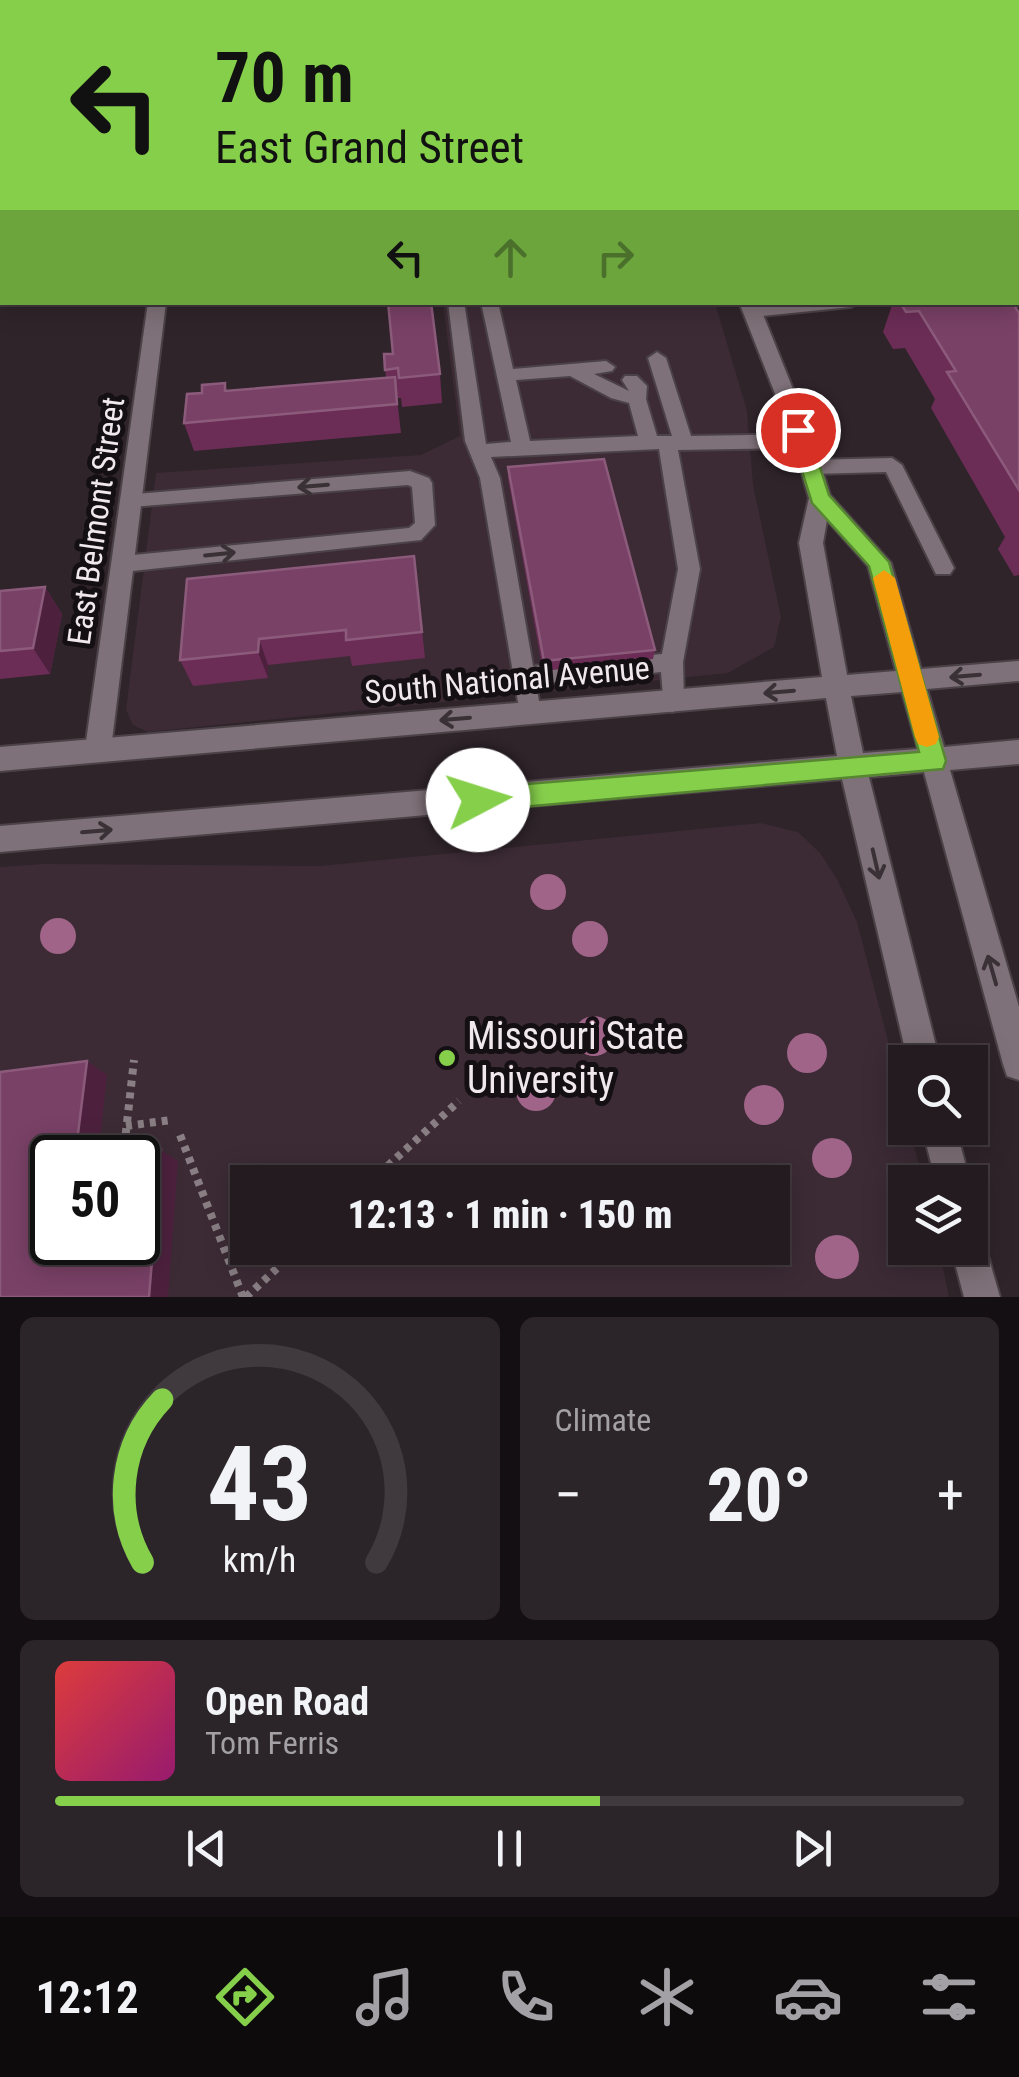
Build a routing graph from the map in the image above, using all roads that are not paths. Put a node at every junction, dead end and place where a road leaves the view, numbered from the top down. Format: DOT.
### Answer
graph roads {
  1 [pos="157,305"];
  2 [pos="456,305"];
  3 [pos="490,305"];
  4 [pos="790,305"];
  5 [pos="750,307"];
  6 [pos="658,358"];
  7 [pos="606,367"];
  8 [pos="573,370"];
  9 [pos="505,375"];
  10 [pos="803,441"];
  11 [pos="667,445"];
  12 [pos="522,449"];
  13 [pos="479,452"];
  14 [pos="810,467"];
  15 [pos="820,498"];
  16 [pos="132,500"];
  17 [pos="123,564"];
  18 [pos="943,568"];
  19 [pos="672,662"];
  20 [pos="1019,672"];
  21 [pos="522,676"];
  22 [pos="911,680"];
  23 [pos="837,687"];
  24 [pos="672,702"];
  25 [pos="528,713"];
  26 [pos="98,749"];
  27 [pos="1019,752"];
  28 [pos="0,758"];
  29 [pos="934,761"];
  30 [pos="853,770"];
  31 [pos="0,839"];
  32 [pos="920,1045"];
  33 [pos="1019,1064"];
  34 [pos="974,1265"];
  35 [pos="982,1297"];
  1 -- 16 [label="main road, East Belmont Street"];
  2 -- 13 [label="lane"];
  3 -- 9 [label="lane"];
  4 -- 5 [label="lane"];
  5 -- 10 [label="main road"];
  6 -- 11 [label="lane"];
  7 -- 8 [label="lane"];
  8 -- 9 [label="lane"];
  8 -- 11 [label="lane"];
  9 -- 12 [label="lane"];
  10 -- 11 [label="lane"];
  10 -- 14 [label="main road"];
  11 -- 12 [label="lane"];
  11 -- 19 [label="lane"];
  12 -- 13 [label="lane"];
  13 -- 21 [label="lane"];
  14 -- 15 [label="main road"];
  14 -- 18 [label="lane"];
  15 -- 22 [label="main road"];
  15 -- 23 [label="main road"];
  16 -- 17 [label="main road, East Belmont Street"];
  17 -- 16 [label="lane, one-way"];
  17 -- 26 [label="main road, East Belmont Street"];
  19 -- 21 [label="lane"];
  19 -- 24 [label="lane"];
  20 -- 22 [label="main road, South National Avenue, one-way"];
  21 -- 25 [label="lane"];
  22 -- 23 [label="main road, South National Avenue"];
  22 -- 29 [label="main road"];
  23 -- 24 [label="main road, South National Avenue, one-way"];
  23 -- 30 [label="main road"];
  24 -- 25 [label="main road, South National Avenue"];
  25 -- 26 [label="main road, South National Avenue, one-way"];
  26 -- 28 [label="main road, South National Avenue"];
  27 -- 29 [label="main road"];
  29 -- 30 [label="main road"];
  33 -- 29 [label="main road, one-way"];
  31 -- 30 [label="main road, one-way"];
  30 -- 32 [label="main road, one-way"];
  34 -- 35 [label="main road"];
}
